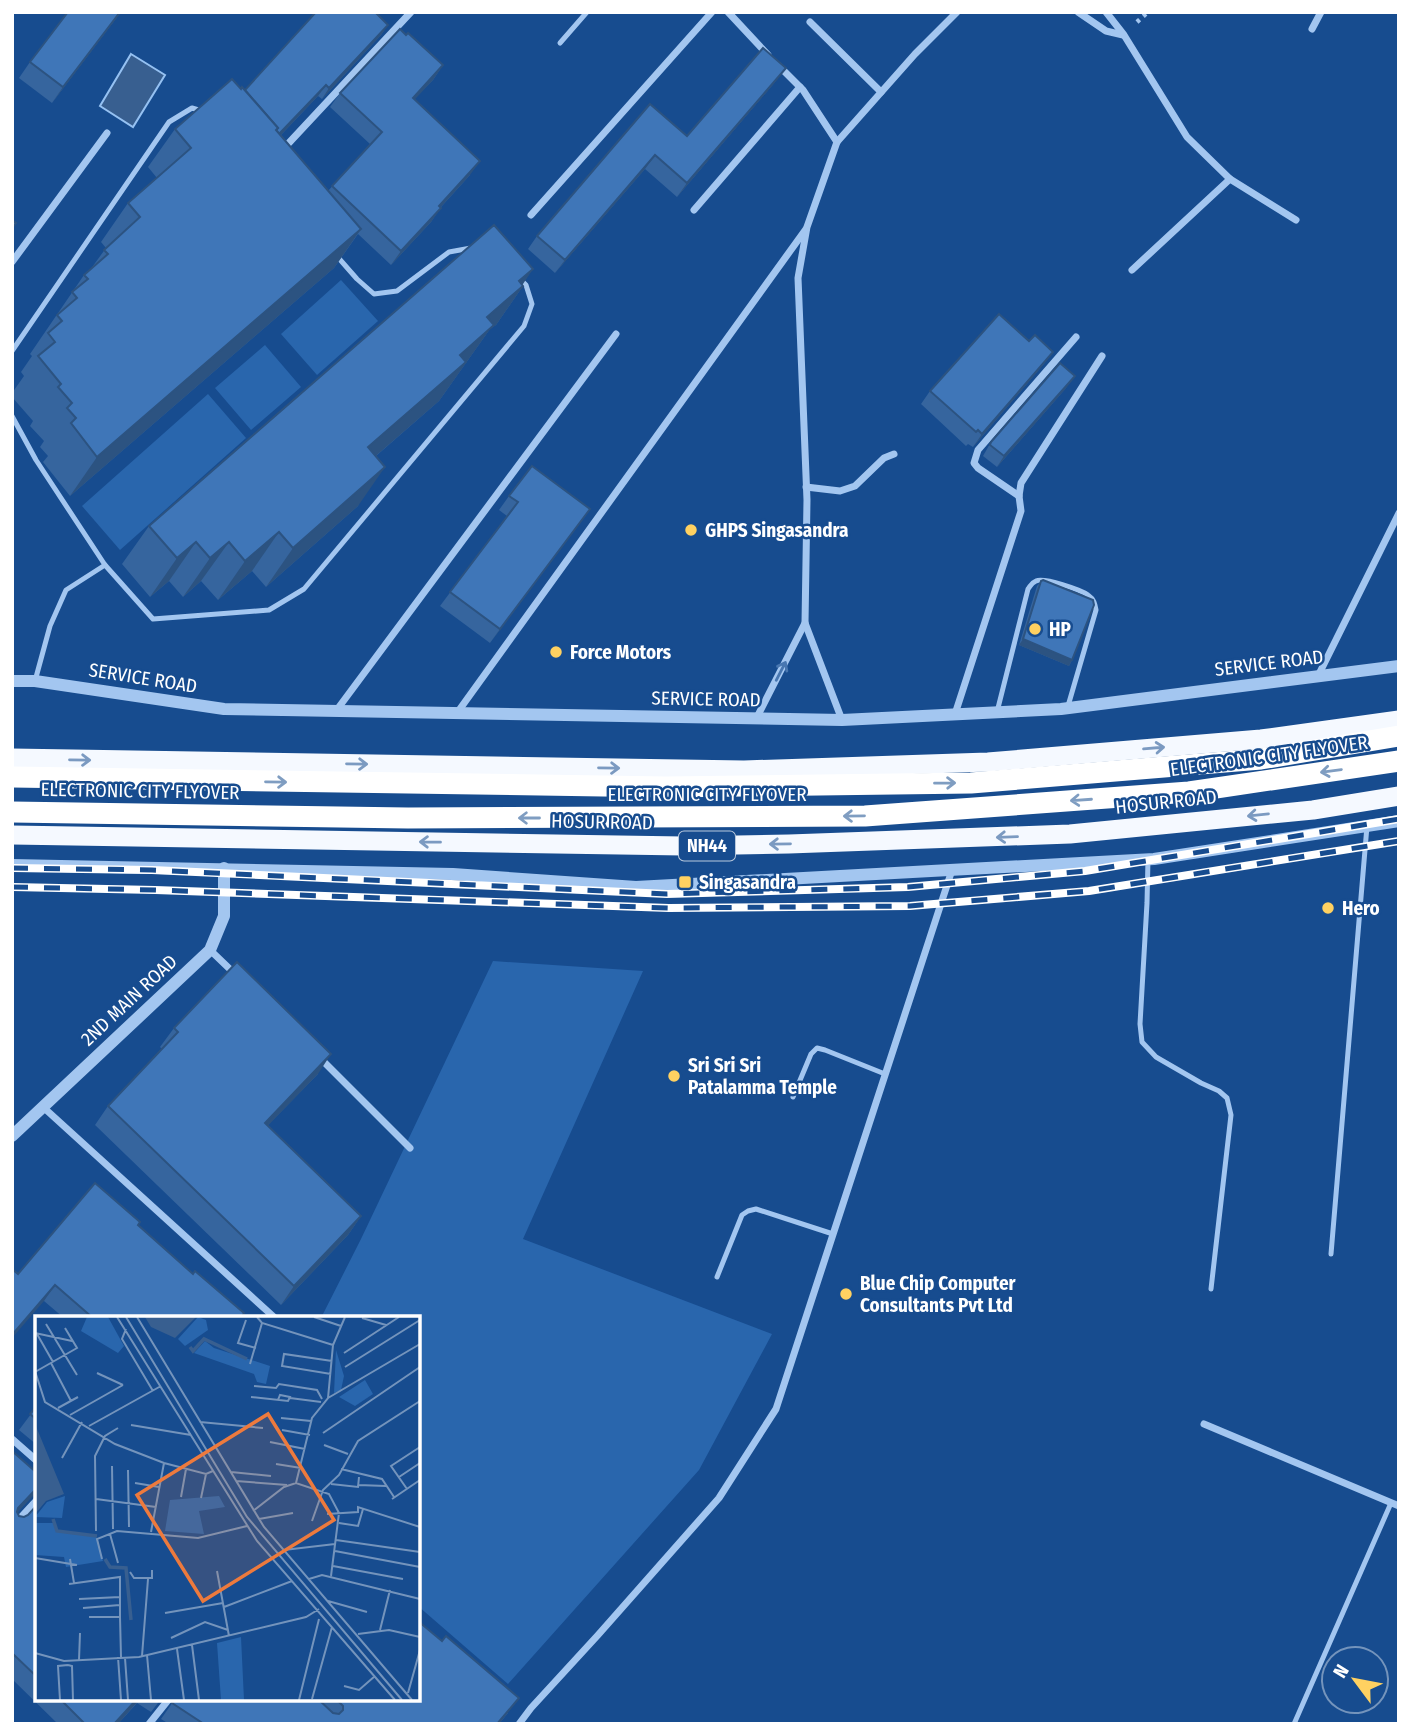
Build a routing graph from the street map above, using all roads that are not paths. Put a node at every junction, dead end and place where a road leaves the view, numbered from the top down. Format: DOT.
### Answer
graph roads {
  1 [pos="411,12"];
  2 [pos="587,12"];
  3 [pos="712,12"];
  4 [pos="728,12"];
  5 [pos="957,12"];
  6 [pos="1078,12"];
  7 [pos="1106,12"];
  8 [pos="1321,12"];
  9 [pos="810,22"];
  10 [pos="1312,29"];
  11 [pos="1124,35"];
  12 [pos="560,43"];
  13 [pos="800,87"];
  14 [pos="881,92"];
  15 [pos="212,114"];
  16 [pos="107,133"];
  17 [pos="837,142"];
  18 [pos="286,146"];
  19 [pos="1230,179"];
  20 [pos="694,210"];
  21 [pos="531,215"];
  22 [pos="1296,220"];
  23 [pos="807,227"];
  24 [pos="475,247"];
  25 [pos="330,248"];
  26 [pos="12,262"];
  27 [pos="1132,270"];
  28 [pos="518,277"];
  29 [pos="616,334"];
  30 [pos="1076,337"];
  31 [pos="12,351"];
  32 [pos="1102,356"];
  33 [pos="12,416"];
  34 [pos="894,454"];
  35 [pos="806,487"];
  36 [pos="1019,496"];
  37 [pos="1399,513"];
  38 [pos="104,565"];
  39 [pos="805,623"];
  40 [pos="1399,666"];
  41 [pos="1318,676"];
  42 [pos="12,681"];
  43 [pos="35,681"];
  44 [pos="1068,708"];
  45 [pos="335,712"];
  46 [pos="997,712"];
  47 [pos="457,714"];
  48 [pos="955,714"];
  49 [pos="756,719"];
  50 [pos="842,720"];
  51 [pos="1399,720"];
  52 [pos="1399,736"];
  53 [pos="12,758"];
  54 [pos="1399,761"];
  55 [pos="12,777"];
  56 [pos="1399,796"];
  57 [pos="12,812"];
  58 [pos="1399,821"];
  59 [pos="1367,826"];
  60 [pos="12,835"];
  61 [pos="1148,859"];
  62 [pos="12,865"];
  63 [pos="224,868"];
  64 [pos="952,870"];
  65 [pos="210,950"];
  66 [pos="239,978"];
  67 [pos="315,1053"];
  68 [pos="886,1074"];
  69 [pos="793,1097"];
  70 [pos="43,1107"];
  71 [pos="12,1136"];
  72 [pos="410,1147"];
  73 [pos="833,1234"];
  74 [pos="1332,1254"];
  75 [pos="718,1277"];
  76 [pos="1211,1289"];
  77 [pos="273,1316"];
  78 [pos="1203,1424"];
  79 [pos="12,1438"];
  80 [pos="35,1459"];
  81 [pos="35,1502"];
  82 [pos="1395,1505"];
  83 [pos="12,1527"];
  84 [pos="167,1701"];
  85 [pos="149,1724"];
  86 [pos="519,1724"];
  87 [pos="1294,1724"];
  1 -- 18 [label="street"];
  2 -- 12 [label="lane"];
  3 -- 21 [label="street"];
  4 -- 13 [label="street"];
  5 -- 14 [label="street"];
  6 -- 11 [label="street"];
  7 -- 11 [label="street"];
  8 -- 10 [label="street"];
  9 -- 14 [label="street"];
  11 -- 19 [label="street"];
  13 -- 17 [label="street"];
  13 -- 20 [label="street"];
  14 -- 17 [label="street"];
  15 -- 31 [label="lane"];
  16 -- 26 [label="street"];
  17 -- 23 [label="street"];
  19 -- 22 [label="street"];
  19 -- 27 [label="street"];
  23 -- 35 [label="street"];
  23 -- 47 [label="street"];
  24 -- 25 [label="lane"];
  28 -- 38 [label="lane"];
  29 -- 45 [label="street"];
  30 -- 36 [label="street"];
  32 -- 36 [label="street"];
  33 -- 38 [label="lane"];
  34 -- 35 [label="street"];
  35 -- 39 [label="street"];
  36 -- 48 [label="street"];
  37 -- 41 [label="street"];
  38 -- 43 [label="lane"];
  49 -- 39 [label="street, one-way"];
  39 -- 50 [label="street"];
  40 -- 41 [label="street, SERVICE ROAD"];
  41 -- 44 [label="street, SERVICE ROAD"];
  42 -- 43 [label="street, SERVICE ROAD"];
  43 -- 45 [label="street, SERVICE ROAD"];
  44 -- 46 [label="street, SERVICE ROAD"];
  44 -- 46 [label="lane"];
  45 -- 47 [label="street, SERVICE ROAD"];
  46 -- 48 [label="street, SERVICE ROAD"];
  47 -- 49 [label="street, SERVICE ROAD"];
  48 -- 50 [label="street, SERVICE ROAD"];
  49 -- 50 [label="street, SERVICE ROAD"];
  53 -- 51 [label="highway, one-way"];
  55 -- 52 [label="highway, ELECTRONIC CITY FLYOVER, one-way"];
  54 -- 57 [label="highway, ELECTRONIC CITY FLYOVER, one-way"];
  56 -- 60 [label="highway, HOSUR ROAD / NH44, one-way"];
  58 -- 59 [label="street"];
  59 -- 61 [label="street"];
  59 -- 74 [label="lane"];
  61 -- 64 [label="street"];
  61 -- 76 [label="lane"];
  62 -- 63 [label="street"];
  63 -- 64 [label="street"];
  63 -- 65 [label="street, 2ND MAIN ROAD"];
  64 -- 68 [label="street"];
  65 -- 66 [label="street"];
  65 -- 70 [label="street, 2ND MAIN ROAD"];
  67 -- 72 [label="street"];
  68 -- 69 [label="lane"];
  68 -- 73 [label="street"];
  70 -- 71 [label="street, 2ND MAIN ROAD"];
  70 -- 77 [label="street"];
  73 -- 75 [label="lane"];
  73 -- 86 [label="street"];
  78 -- 82 [label="street"];
  79 -- 80 [label="street"];
  81 -- 83 [label="street"];
  82 -- 87 [label="lane"];
  84 -- 85 [label="street"];
}
